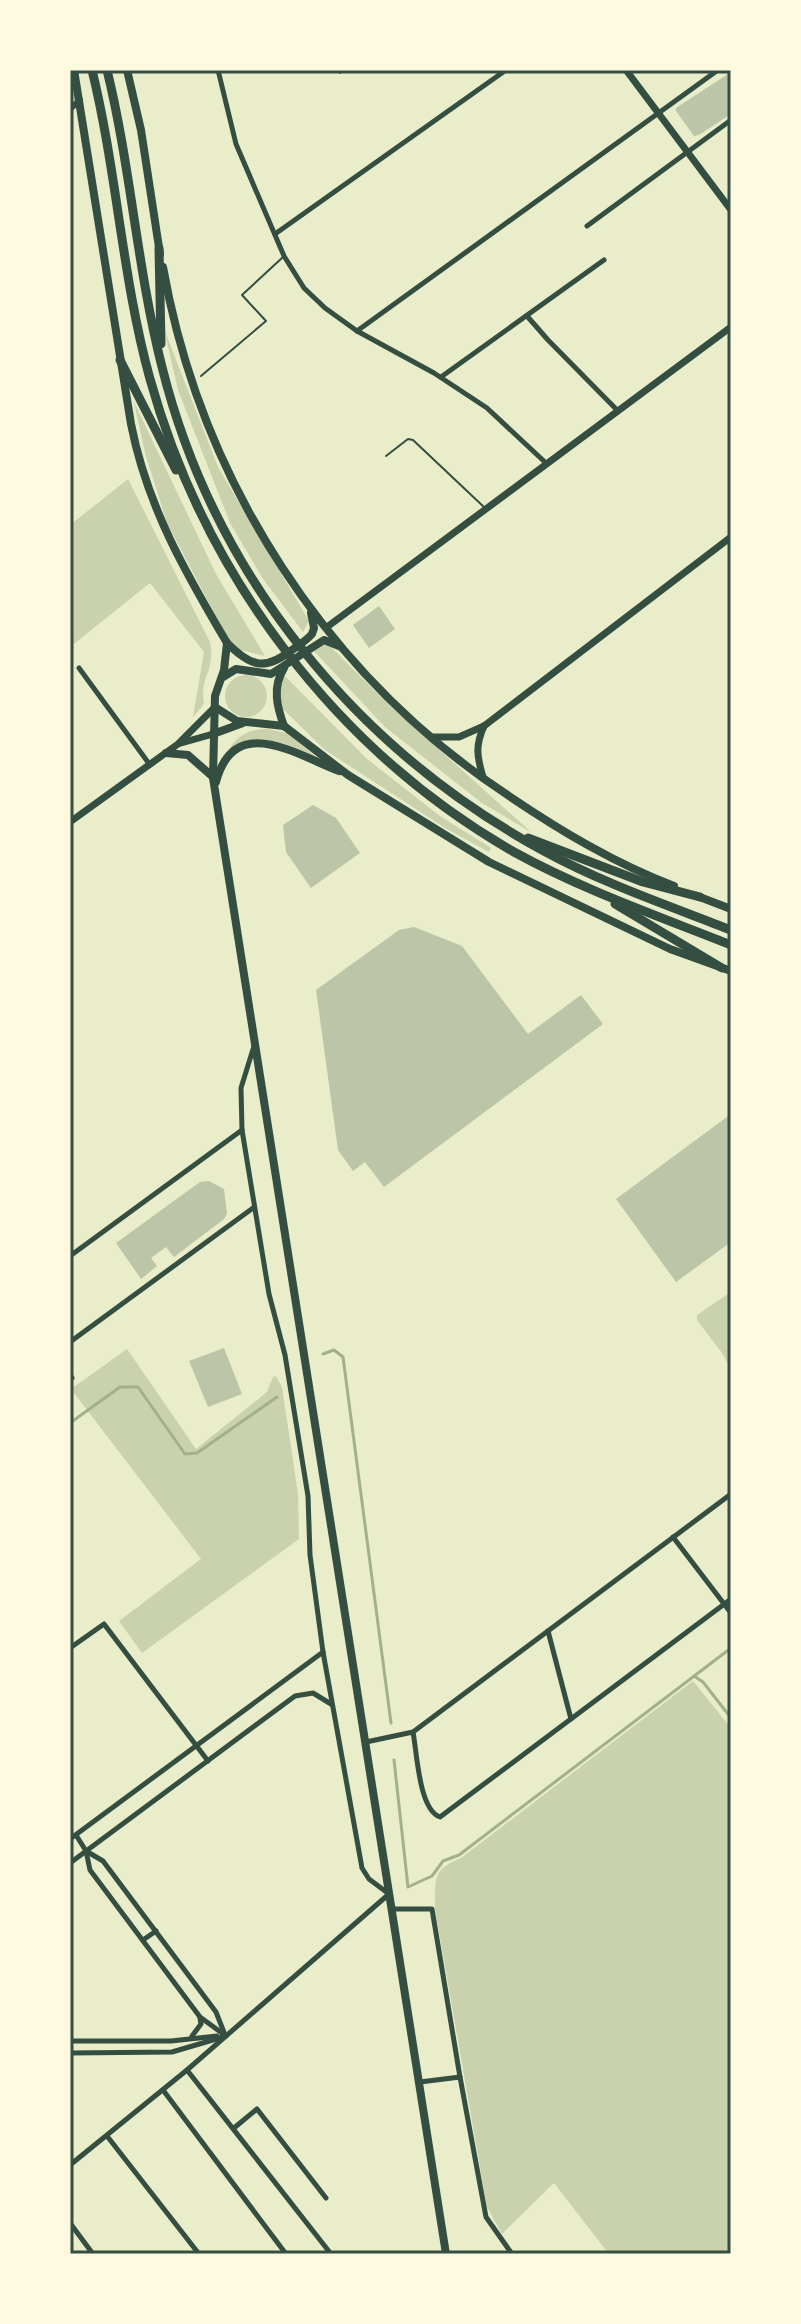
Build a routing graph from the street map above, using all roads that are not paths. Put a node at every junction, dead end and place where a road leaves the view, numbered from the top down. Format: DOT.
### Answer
graph roads {
  1 [pos="74,70"];
  2 [pos="92,70"];
  3 [pos="107,70"];
  4 [pos="127,70"];
  5 [pos="218,70"];
  6 [pos="506,70"];
  7 [pos="626,70"];
  8 [pos="718,70"];
  9 [pos="80,100"];
  10 [pos="70,109"];
  11 [pos="659,112"];
  12 [pos="731,120"];
  13 [pos="687,151"];
  14 [pos="731,210"];
  15 [pos="587,226"];
  16 [pos="275,234"];
  17 [pos="159,248"];
  18 [pos="284,256"];
  19 [pos="604,260"];
  20 [pos="527,316"];
  21 [pos="731,327"];
  22 [pos="357,331"];
  23 [pos="120,360"];
  24 [pos="162,367"];
  25 [pos="201,376"];
  26 [pos="441,377"];
  27 [pos="618,411"];
  28 [pos="386,456"];
  29 [pos="547,464"];
  30 [pos="486,509"];
  31 [pos="731,537"];
  32 [pos="219,550"];
  33 [pos="310,608"];
  34 [pos="327,627"];
  35 [pos="227,643"];
  36 [pos="343,649"];
  37 [pos="79,668"];
  38 [pos="284,668"];
  39 [pos="221,679"];
  40 [pos="215,707"];
  41 [pos="245,723"];
  42 [pos="284,726"];
  43 [pos="484,726"];
  44 [pos="213,734"];
  45 [pos="431,737"];
  46 [pos="178,744"];
  47 [pos="166,753"];
  48 [pos="150,765"];
  49 [pos="348,775"];
  50 [pos="483,780"];
  51 [pos="214,782"];
  52 [pos="70,822"];
  53 [pos="506,830"];
  54 [pos="588,888"];
  55 [pos="700,897"];
  56 [pos="731,909"];
  57 [pos="731,930"];
  58 [pos="731,945"];
  59 [pos="727,970"];
  60 [pos="255,1040"];
  61 [pos="242,1130"];
  62 [pos="254,1208"];
  63 [pos="70,1256"];
  64 [pos="70,1342"];
  65 [pos="731,1494"];
  66 [pos="673,1537"];
  67 [pos="731,1599"];
  68 [pos="724,1604"];
  69 [pos="731,1613"];
  70 [pos="548,1631"];
  71 [pos="70,1648"];
  72 [pos="323,1652"];
  73 [pos="331,1705"];
  74 [pos="571,1719"];
  75 [pos="413,1732"];
  76 [pos="366,1742"];
  77 [pos="197,1745"];
  78 [pos="208,1761"];
  79 [pos="73,1837"];
  80 [pos="86,1851"];
  81 [pos="70,1863"];
  82 [pos="389,1894"];
  83 [pos="391,1909"];
  84 [pos="156,1931"];
  85 [pos="143,1940"];
  86 [pos="200,2017"];
  87 [pos="226,2036"];
  88 [pos="190,2037"];
  89 [pos="70,2041"];
  90 [pos="70,2053"];
  91 [pos="187,2070"];
  92 [pos="460,2077"];
  93 [pos="419,2082"];
  94 [pos="163,2090"];
  95 [pos="234,2128"];
  96 [pos="107,2136"];
  97 [pos="70,2165"];
  98 [pos="326,2198"];
  99 [pos="70,2223"];
  100 [pos="93,2254"];
  101 [pos="199,2254"];
  102 [pos="286,2254"];
  103 [pos="331,2254"];
  104 [pos="446,2254"];
  105 [pos="512,2254"];
  1 -- 9 [label="highway"];
  2 -- 32 [label="highway"];
  3 -- 24 [label="highway"];
  4 -- 17 [label="highway"];
  5 -- 16 [label="street"];
  6 -- 16 [label="street"];
  7 -- 11 [label="main road"];
  8 -- 11 [label="street"];
  9 -- 10 [label="street"];
  9 -- 23 [label="highway"];
  11 -- 13 [label="main road"];
  11 -- 22 [label="street"];
  12 -- 13 [label="street"];
  13 -- 14 [label="main road"];
  13 -- 15 [label="street"];
  16 -- 18 [label="street"];
  17 -- 24 [label="highway"];
  17 -- 33 [label="highway"];
  18 -- 22 [label="street"];
  18 -- 25 [label="lane"];
  19 -- 20 [label="street"];
  20 -- 26 [label="street"];
  20 -- 27 [label="street"];
  21 -- 27 [label="main road"];
  22 -- 26 [label="street"];
  23 -- 32 [label="highway"];
  23 -- 35 [label="highway"];
  24 -- 53 [label="highway"];
  26 -- 29 [label="street"];
  27 -- 29 [label="main road"];
  28 -- 30 [label="lane"];
  29 -- 30 [label="main road"];
  30 -- 34 [label="main road"];
  31 -- 43 [label="main road"];
  32 -- 54 [label="highway"];
  33 -- 34 [label="highway"];
  33 -- 35 [label="highway"];
  34 -- 36 [label="highway"];
  35 -- 39 [label="highway"];
  36 -- 38 [label="highway"];
  36 -- 45 [label="highway"];
  37 -- 48 [label="street"];
  38 -- 39 [label="highway"];
  38 -- 42 [label="highway"];
  39 -- 40 [label="highway"];
  40 -- 41 [label="highway"];
  40 -- 44 [label="highway"];
  40 -- 46 [label="main road"];
  41 -- 42 [label="highway"];
  41 -- 44 [label="highway"];
  42 -- 49 [label="highway"];
  43 -- 45 [label="main road"];
  43 -- 50 [label="main road"];
  44 -- 46 [label="main road"];
  44 -- 51 [label="highway"];
  45 -- 50 [label="highway"];
  46 -- 47 [label="main road"];
  47 -- 48 [label="main road"];
  47 -- 51 [label="highway"];
  48 -- 52 [label="main road"];
  49 -- 51 [label="highway"];
  49 -- 59 [label="highway"];
  50 -- 55 [label="highway"];
  51 -- 60 [label="highway"];
  53 -- 55 [label="highway"];
  53 -- 57 [label="highway"];
  54 -- 58 [label="highway"];
  54 -- 59 [label="highway"];
  55 -- 56 [label="highway"];
  60 -- 61 [label="street"];
  60 -- 76 [label="highway"];
  61 -- 62 [label="street"];
  61 -- 63 [label="street"];
  62 -- 64 [label="street"];
  62 -- 72 [label="street"];
  65 -- 66 [label="street"];
  66 -- 68 [label="street"];
  66 -- 70 [label="street"];
  67 -- 68 [label="street"];
  68 -- 69 [label="street"];
  68 -- 74 [label="street"];
  70 -- 74 [label="street"];
  70 -- 75 [label="street"];
  71 -- 77 [label="street"];
  72 -- 73 [label="street"];
  72 -- 77 [label="street"];
  73 -- 78 [label="street"];
  73 -- 82 [label="street"];
  74 -- 75 [label="street"];
  75 -- 76 [label="street"];
  76 -- 82 [label="highway"];
  77 -- 78 [label="street"];
  77 -- 79 [label="street"];
  78 -- 80 [label="street"];
  79 -- 80 [label="street"];
  80 -- 81 [label="street"];
  80 -- 84 [label="street"];
  80 -- 85 [label="street"];
  82 -- 83 [label="highway"];
  82 -- 87 [label="street"];
  83 -- 92 [label="street"];
  83 -- 93 [label="highway"];
  84 -- 85 [label="street"];
  84 -- 87 [label="street"];
  85 -- 86 [label="street"];
  86 -- 87 [label="street"];
  86 -- 88 [label="street"];
  87 -- 88 [label="street"];
  87 -- 90 [label="street"];
  87 -- 91 [label="street"];
  88 -- 89 [label="street"];
  91 -- 94 [label="street"];
  91 -- 95 [label="street"];
  92 -- 93 [label="street"];
  92 -- 105 [label="street"];
  93 -- 104 [label="highway"];
  94 -- 96 [label="street"];
  94 -- 102 [label="street"];
  95 -- 98 [label="street"];
  95 -- 103 [label="street"];
  96 -- 97 [label="street"];
  96 -- 101 [label="street"];
  99 -- 100 [label="street"];
}
